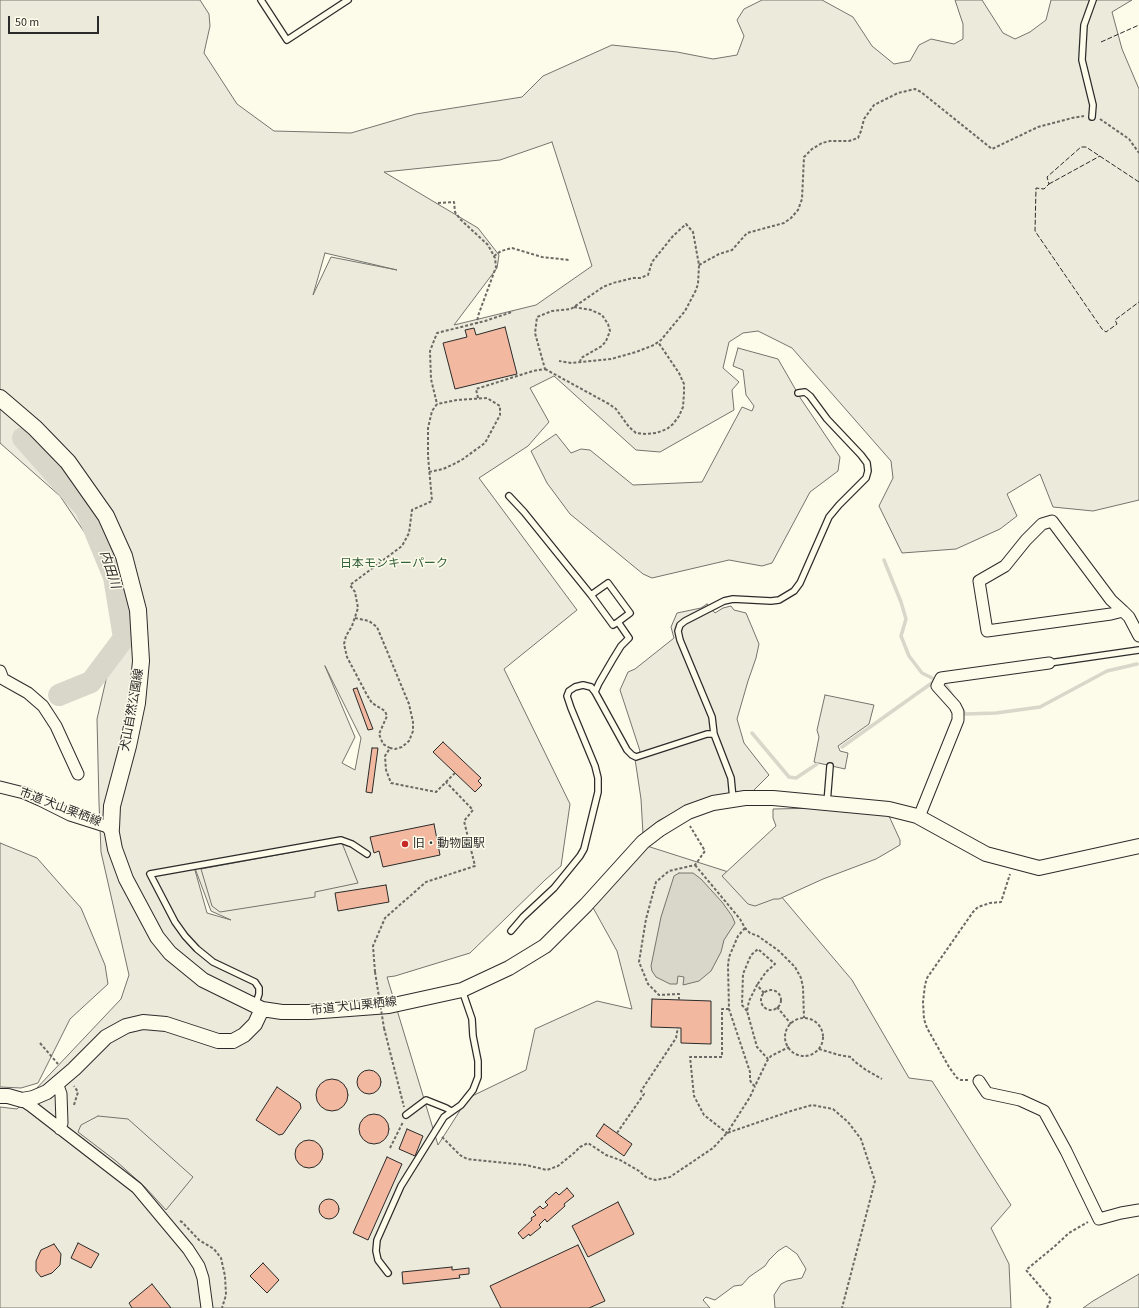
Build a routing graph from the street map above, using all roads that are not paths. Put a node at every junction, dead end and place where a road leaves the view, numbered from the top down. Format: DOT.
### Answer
graph roads {
  1 [pos="261,0"];
  2 [pos="348,0"];
  3 [pos="1093,0"];
  4 [pos="1092,117"];
  5 [pos="798,393"];
  6 [pos="0,398"];
  7 [pos="509,496"];
  8 [pos="591,595"];
  9 [pos="1123,611"];
  10 [pos="618,622"];
  11 [pos="1139,636"];
  12 [pos="1139,650"];
  13 [pos="1048,663"];
  14 [pos="1,677"];
  15 [pos="595,692"];
  16 [pos="714,734"];
  17 [pos="830,766"];
  18 [pos="78,774"];
  19 [pos="0,787"];
  20 [pos="739,799"];
  21 [pos="827,803"];
  22 [pos="919,817"];
  23 [pos="111,828"];
  24 [pos="1139,846"];
  25 [pos="367,854"];
  26 [pos="511,932"];
  27 [pos="462,990"];
  28 [pos="258,1008"];
  29 [pos="979,1081"];
  30 [pos="57,1084"];
  31 [pos="0,1096"];
  32 [pos="22,1100"];
  33 [pos="451,1111"];
  34 [pos="406,1115"];
  35 [pos="60,1129"];
  36 [pos="1139,1210"];
  37 [pos="388,1273"];
  38 [pos="207,1308"];
  1 -- 2 [label="lane"];
  3 -- 4 [label="lane"];
  5 -- 16 [label="lane"];
  6 -- 23 [label="main road, 犬山自然公園線"];
  7 -- 8 [label="lane"];
  8 -- 10 [label="lane"];
  8 -- 10 [label="lane"];
  9 -- 9 [label="street"];
  9 -- 11 [label="street"];
  10 -- 15 [label="lane"];
  12 -- 13 [label="lane"];
  13 -- 22 [label="street"];
  14 -- 18 [label="street"];
  15 -- 16 [label="lane"];
  15 -- 26 [label="lane"];
  16 -- 20 [label="lane"];
  17 -- 21 [label="lane"];
  19 -- 23 [label="street, 市道 犬山栗栖線"];
  20 -- 21 [label="street, 市道 犬山栗栖線"];
  20 -- 27 [label="street, 市道 犬山栗栖線"];
  21 -- 22 [label="street, 市道 犬山栗栖線"];
  22 -- 24 [label="street, 市道 犬山栗栖線"];
  23 -- 28 [label="street, 市道 犬山栗栖線"];
  25 -- 28 [label="lane"];
  27 -- 28 [label="street, 市道 犬山栗栖線"];
  27 -- 33 [label="lane"];
  28 -- 30 [label="street"];
  29 -- 36 [label="street"];
  30 -- 32 [label="street"];
  30 -- 35 [label="street"];
  31 -- 32 [label="street"];
  32 -- 35 [label="street"];
  33 -- 34 [label="lane"];
  33 -- 37 [label="lane"];
  35 -- 38 [label="street"];
}
